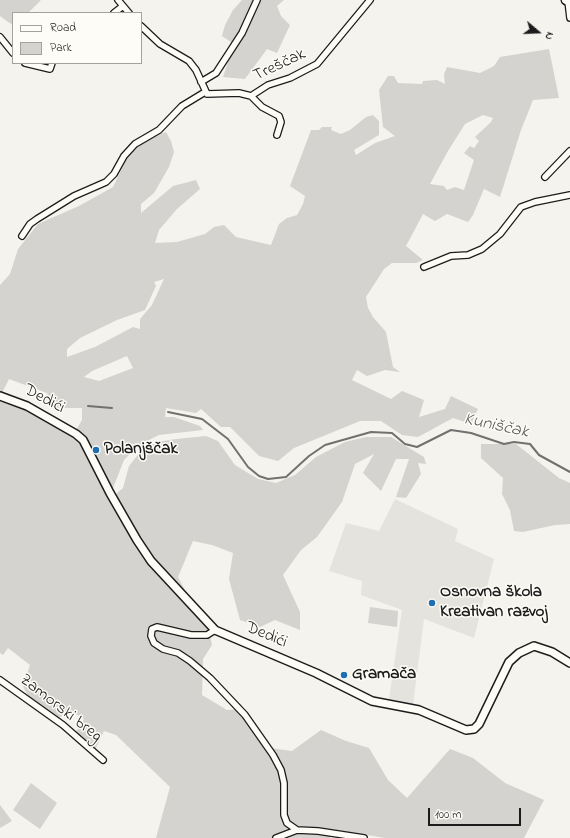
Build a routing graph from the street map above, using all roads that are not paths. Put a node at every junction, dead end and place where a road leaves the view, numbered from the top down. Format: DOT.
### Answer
graph roads {
  1 [pos="118,0"];
  2 [pos="256,0"];
  3 [pos="370,0"];
  4 [pos="568,1"];
  5 [pos="123,6"];
  6 [pos="115,12"];
  7 [pos="128,12"];
  8 [pos="570,18"];
  9 [pos="142,27"];
  10 [pos="0,36"];
  11 [pos="12,52"];
  12 [pos="34,64"];
  13 [pos="51,66"];
  14 [pos="201,82"];
  15 [pos="205,92"];
  16 [pos="251,96"];
  17 [pos="277,135"];
  18 [pos="570,150"];
  19 [pos="545,178"];
  20 [pos="570,195"];
  21 [pos="22,236"];
  22 [pos="424,267"];
  23 [pos="0,396"];
  24 [pos="215,630"];
  25 [pos="570,663"];
  26 [pos="0,680"];
  27 [pos="103,760"];
  28 [pos="297,830"];
  29 [pos="276,838"];
  30 [pos="364,838"];
  1 -- 5 [label="street"];
  2 -- 14 [label="street"];
  3 -- 16 [label="street, Treščak"];
  4 -- 8 [label="street"];
  5 -- 6 [label="street"];
  5 -- 7 [label="street"];
  9 -- 14 [label="street"];
  10 -- 11 [label="street"];
  12 -- 13 [label="street"];
  14 -- 15 [label="street"];
  15 -- 16 [label="street"];
  15 -- 21 [label="street"];
  16 -- 17 [label="street, Treščak"];
  18 -- 19 [label="street"];
  20 -- 22 [label="street"];
  23 -- 24 [label="street, Dedići"];
  24 -- 25 [label="street, Dedići"];
  24 -- 28 [label="street"];
  26 -- 27 [label="street, Zamorski breg"];
  28 -- 29 [label="street"];
  28 -- 30 [label="street"];
}
